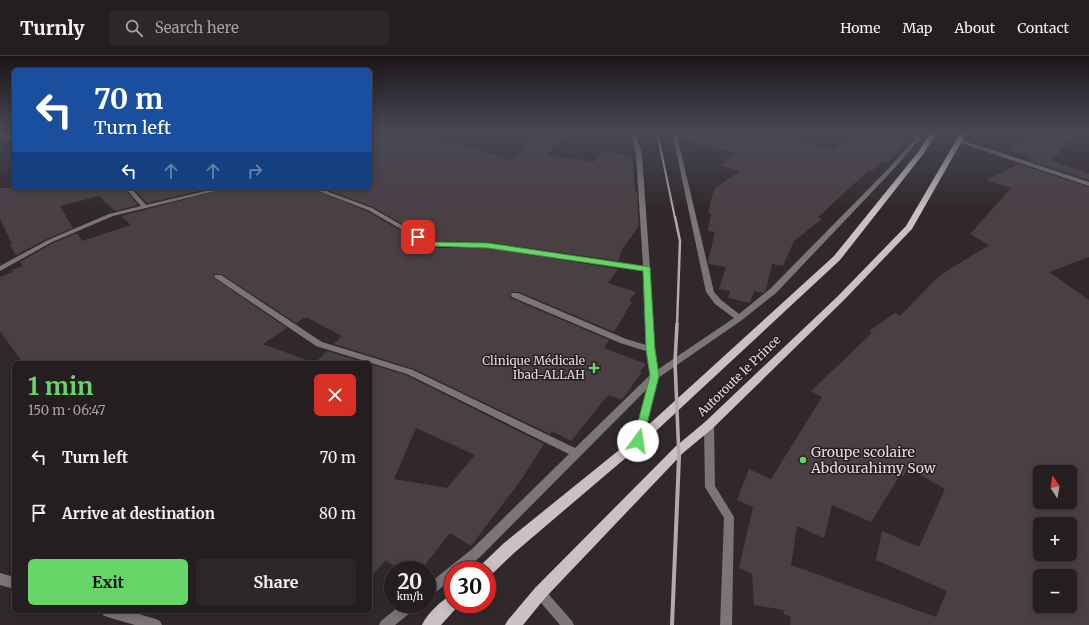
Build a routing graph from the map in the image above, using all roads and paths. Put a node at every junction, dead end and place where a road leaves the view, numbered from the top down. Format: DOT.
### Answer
graph roads {
  1 [pos="639,159"];
  2 [pos="680,159"];
  3 [pos="900,159"];
  4 [pos="917,159"];
  5 [pos="949,159"];
  6 [pos="1022,159"];
  7 [pos="1089,184"];
  8 [pos="130,190"];
  9 [pos="217,190"];
  10 [pos="318,190"];
  11 [pos="145,206"];
  12 [pos="0,269"];
  13 [pos="647,269"];
  14 [pos="218,277"];
  15 [pos="515,295"];
  16 [pos="739,318"];
  17 [pos="650,349"];
  18 [pos="654,376"];
  19 [pos="709,426"];
  20 [pos="638,441"];
  21 [pos="576,453"];
  22 [pos="466,561"];
  23 [pos="495,561"];
  24 [pos="0,579"];
  25 [pos="444,579"];
  26 [pos="12,582"];
  27 [pos="436,585"];
  28 [pos="540,593"];
  29 [pos="444,611"];
  30 [pos="114,613"];
  31 [pos="400,613"];
  32 [pos="156,625"];
  33 [pos="385,625"];
  34 [pos="430,625"];
  35 [pos="513,625"];
  36 [pos="568,625"];
  37 [pos="726,625"];
  1 -- 13 [label="street"];
  2 -- 16 [label="street"];
  3 -- 16 [label="street"];
  4 -- 20 [label="main road, Autoroute le Prince"];
  5 -- 19 [label="main road, Autoroute le Prince"];
  6 -- 7 [label="street"];
  8 -- 11 [label="street"];
  9 -- 11 [label="street"];
  10 -- 13 [label="street"];
  11 -- 12 [label="street"];
  13 -- 17 [label="street"];
  14 -- 21 [label="street"];
  15 -- 17 [label="street"];
  16 -- 18 [label="street"];
  17 -- 18 [label="street"];
  18 -- 20 [label="street"];
  18 -- 21 [label="street"];
  19 -- 28 [label="main road, Autoroute le Prince"];
  19 -- 37 [label="street"];
  20 -- 23 [label="main road, Autoroute le Prince"];
  21 -- 22 [label="street"];
  24 -- 26 [label="street"];
  25 -- 27 [label="street"];
  28 -- 35 [label="main road, Autoroute le Prince"];
  28 -- 36 [label="street"];
  29 -- 34 [label="main road"];
  30 -- 32 [label="street"];
  31 -- 33 [label="street"];
}
